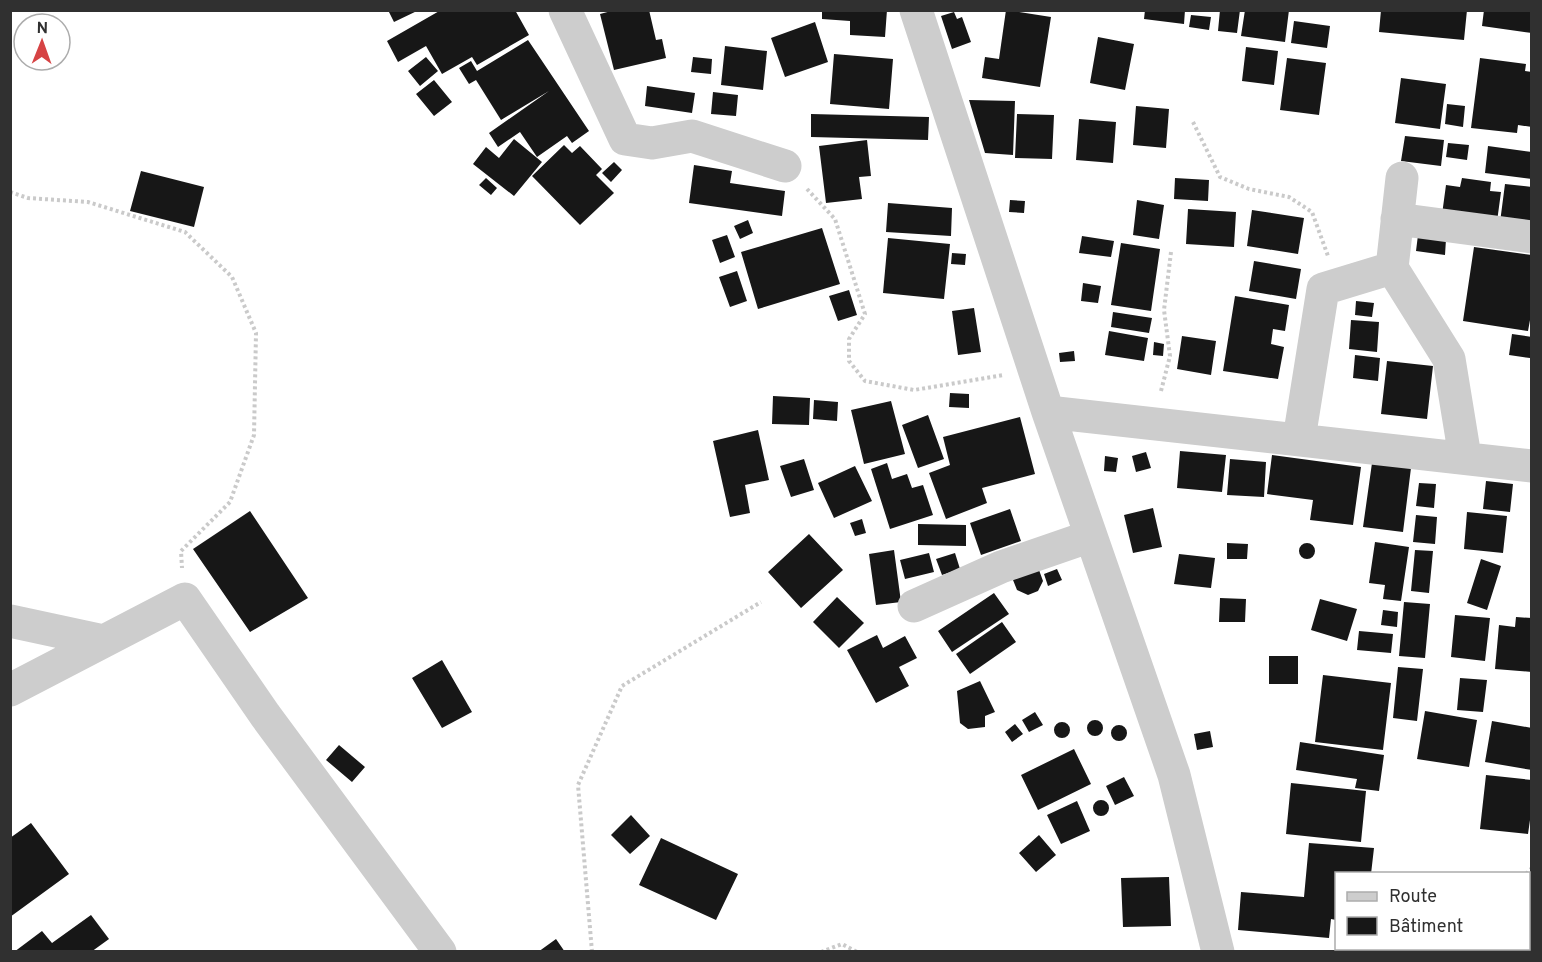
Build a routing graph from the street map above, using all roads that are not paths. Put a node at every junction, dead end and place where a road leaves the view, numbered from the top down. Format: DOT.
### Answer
graph roads {
  1 [pos="565,10"];
  2 [pos="916,10"];
  3 [pos="785,166"];
  4 [pos="1402,178"];
  5 [pos="1397,219"];
  6 [pos="1532,237"];
  7 [pos="1392,268"];
  8 [pos="1048,412"];
  9 [pos="1299,439"];
  10 [pos="1465,458"];
  11 [pos="1532,465"];
  12 [pos="1091,536"];
  13 [pos="914,606"];
  14 [pos="10,621"];
  15 [pos="103,641"];
  16 [pos="10,690"];
  17 [pos="440,951"];
  18 [pos="1218,951"];
  1 -- 3 [label="street"];
  2 -- 8 [label="street"];
  4 -- 5 [label="street"];
  5 -- 6 [label="street"];
  5 -- 7 [label="street"];
  7 -- 9 [label="street"];
  7 -- 10 [label="street"];
  8 -- 9 [label="street"];
  8 -- 12 [label="street"];
  9 -- 10 [label="street"];
  10 -- 11 [label="street"];
  12 -- 13 [label="street"];
  12 -- 18 [label="street"];
  14 -- 15 [label="street"];
  15 -- 16 [label="street"];
  15 -- 17 [label="street"];
}
